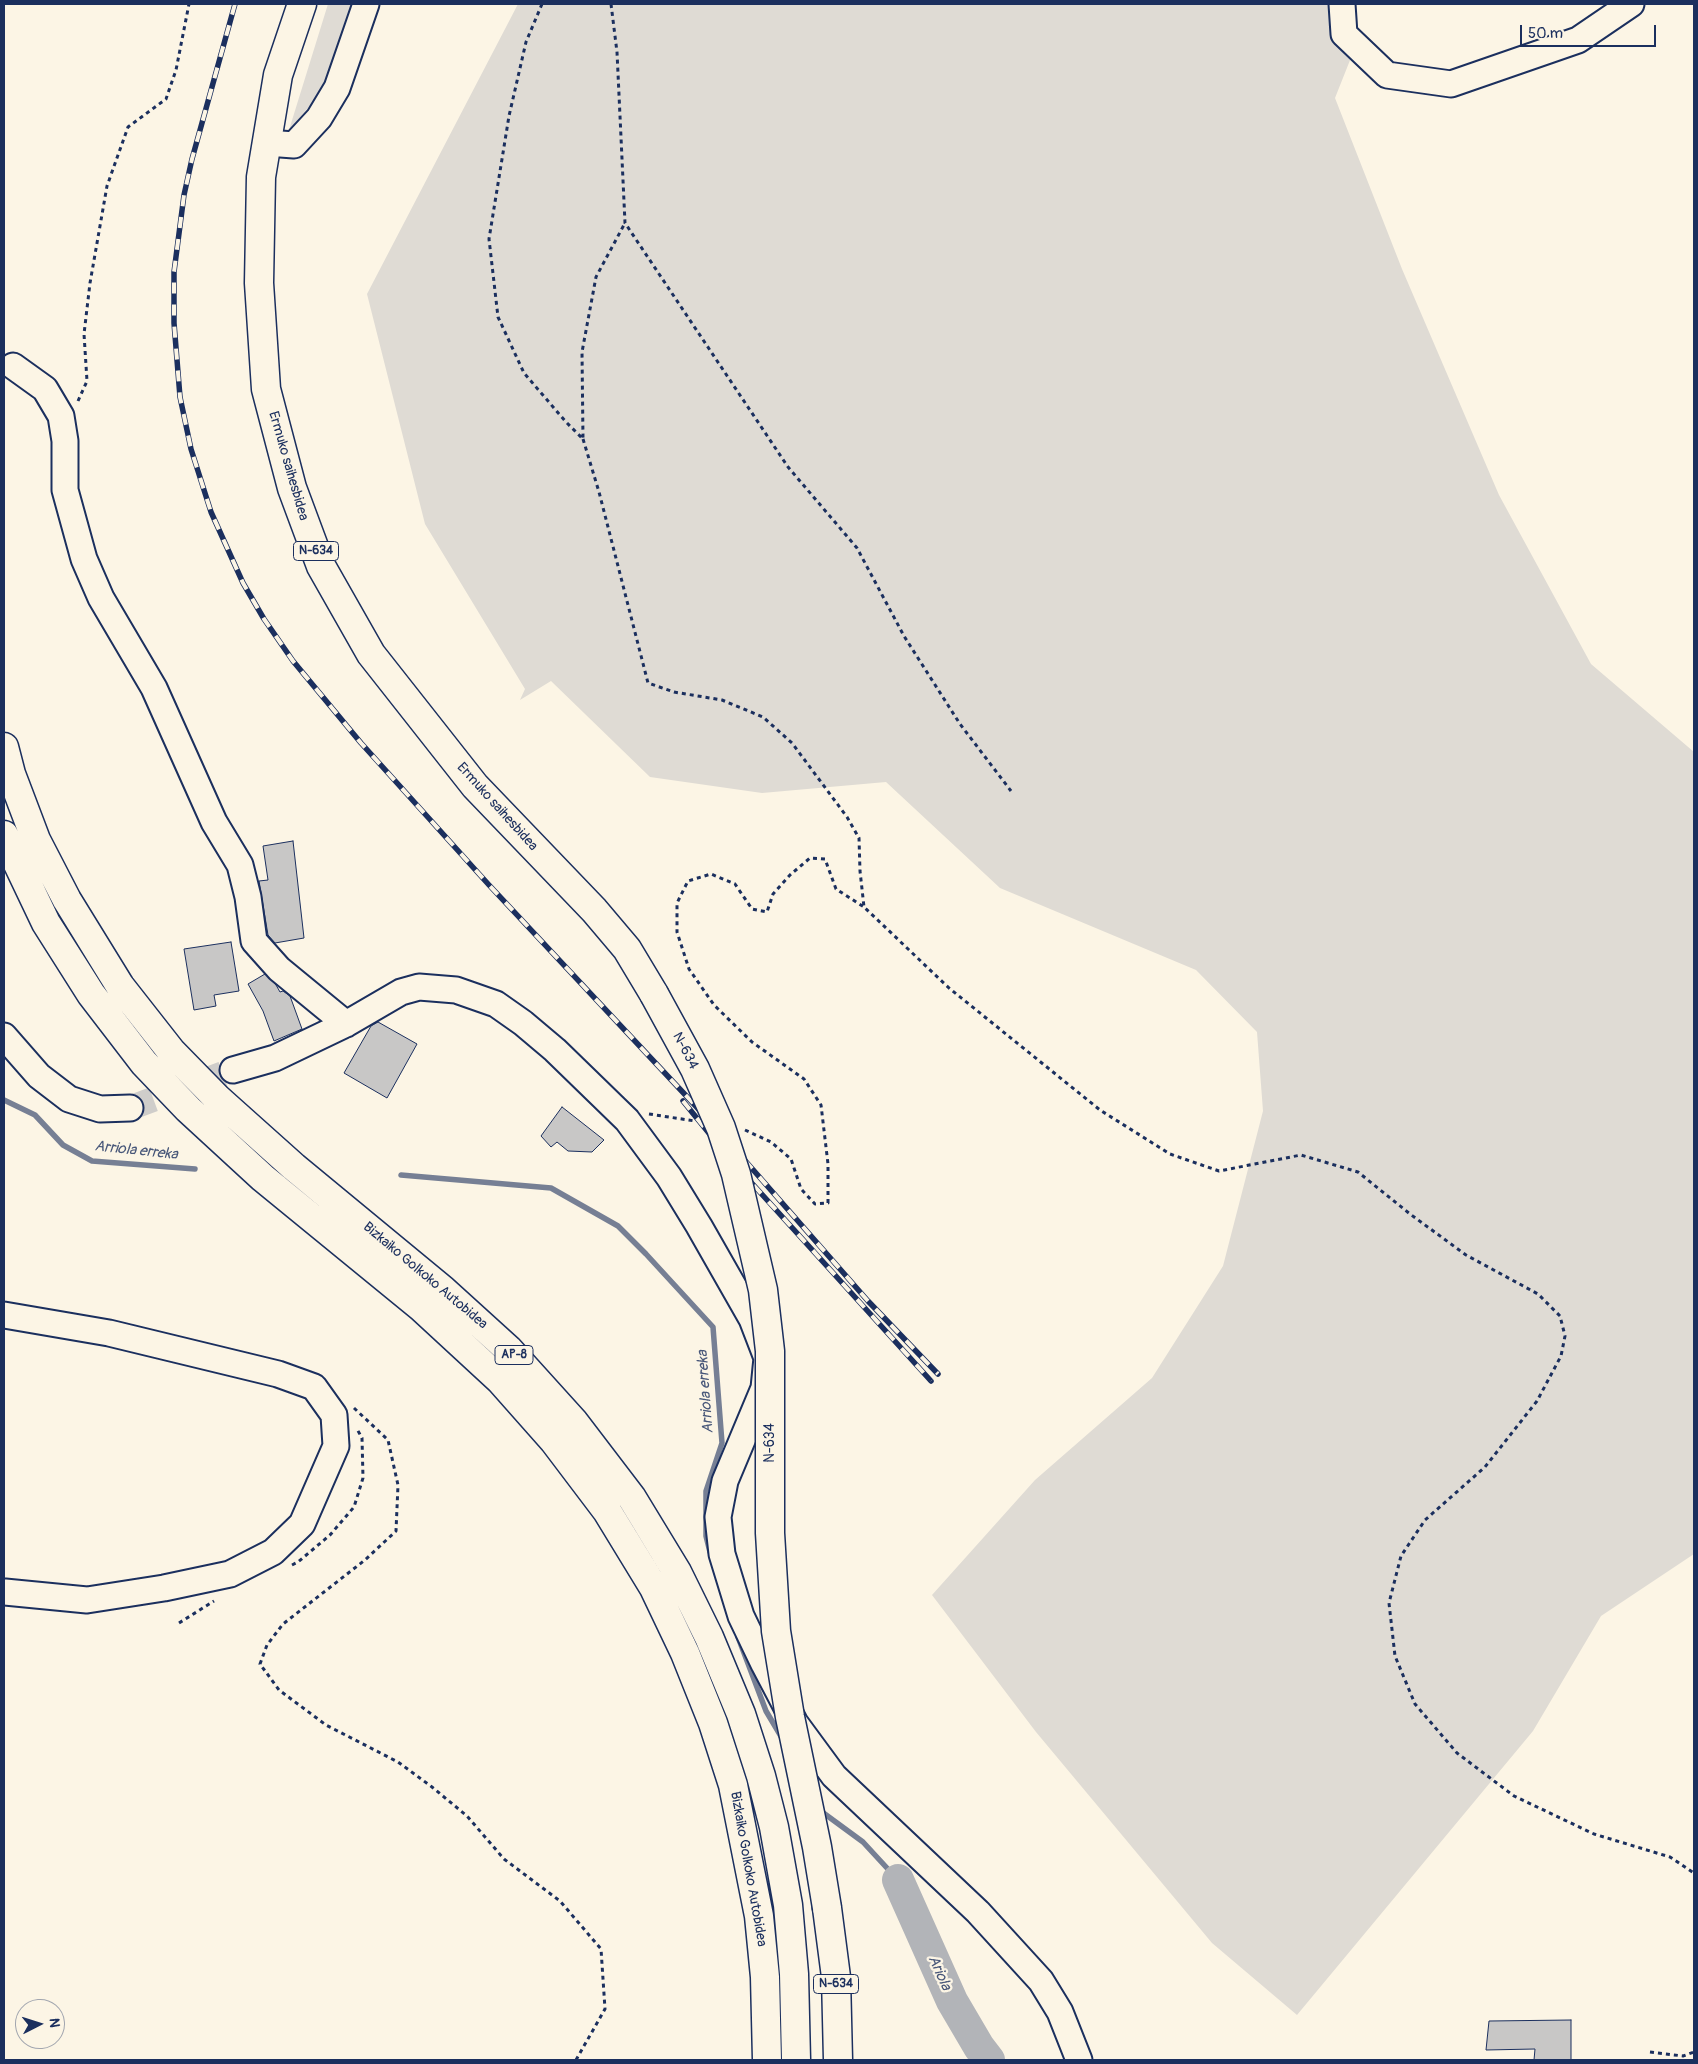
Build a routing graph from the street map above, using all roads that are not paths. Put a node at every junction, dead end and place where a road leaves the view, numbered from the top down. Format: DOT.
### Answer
graph roads {
  1 [pos="302,4"];
  2 [pos="366,4"];
  3 [pos="1342,4"];
  4 [pos="1631,4"];
  5 [pos="267,143"];
  6 [pos="13,366"];
  7 [pos="4,747"];
  8 [pos="4,835"];
  9 [pos="654,994"];
  10 [pos="346,1024"];
  11 [pos="4,1036"];
  12 [pos="233,1070"];
  13 [pos="130,1108"];
  14 [pos="4,1315"];
  15 [pos="6,1592"];
  16 [pos="768,2060"];
  17 [pos="796,2060"];
  18 [pos="838,2060"];
  19 [pos="1079,2060"];
  1 -- 5 [label="highway, Ermuko saihesbidea / N-634"];
  2 -- 5 [label="street"];
  3 -- 4 [label="street"];
  5 -- 9 [label="highway, Ermuko saihesbidea / N-634"];
  6 -- 10 [label="street"];
  7 -- 17 [label="highway, Bizkaiko Golkoko Autobidea / AP-8"];
  8 -- 16 [label="highway, Bizkaiko Golkoko Autobidea / AP-8"];
  9 -- 18 [label="highway, N-634 / N-634, bridge"];
  10 -- 12 [label="street"];
  10 -- 19 [label="street"];
  11 -- 13 [label="street"];
  14 -- 15 [label="street"];
}
